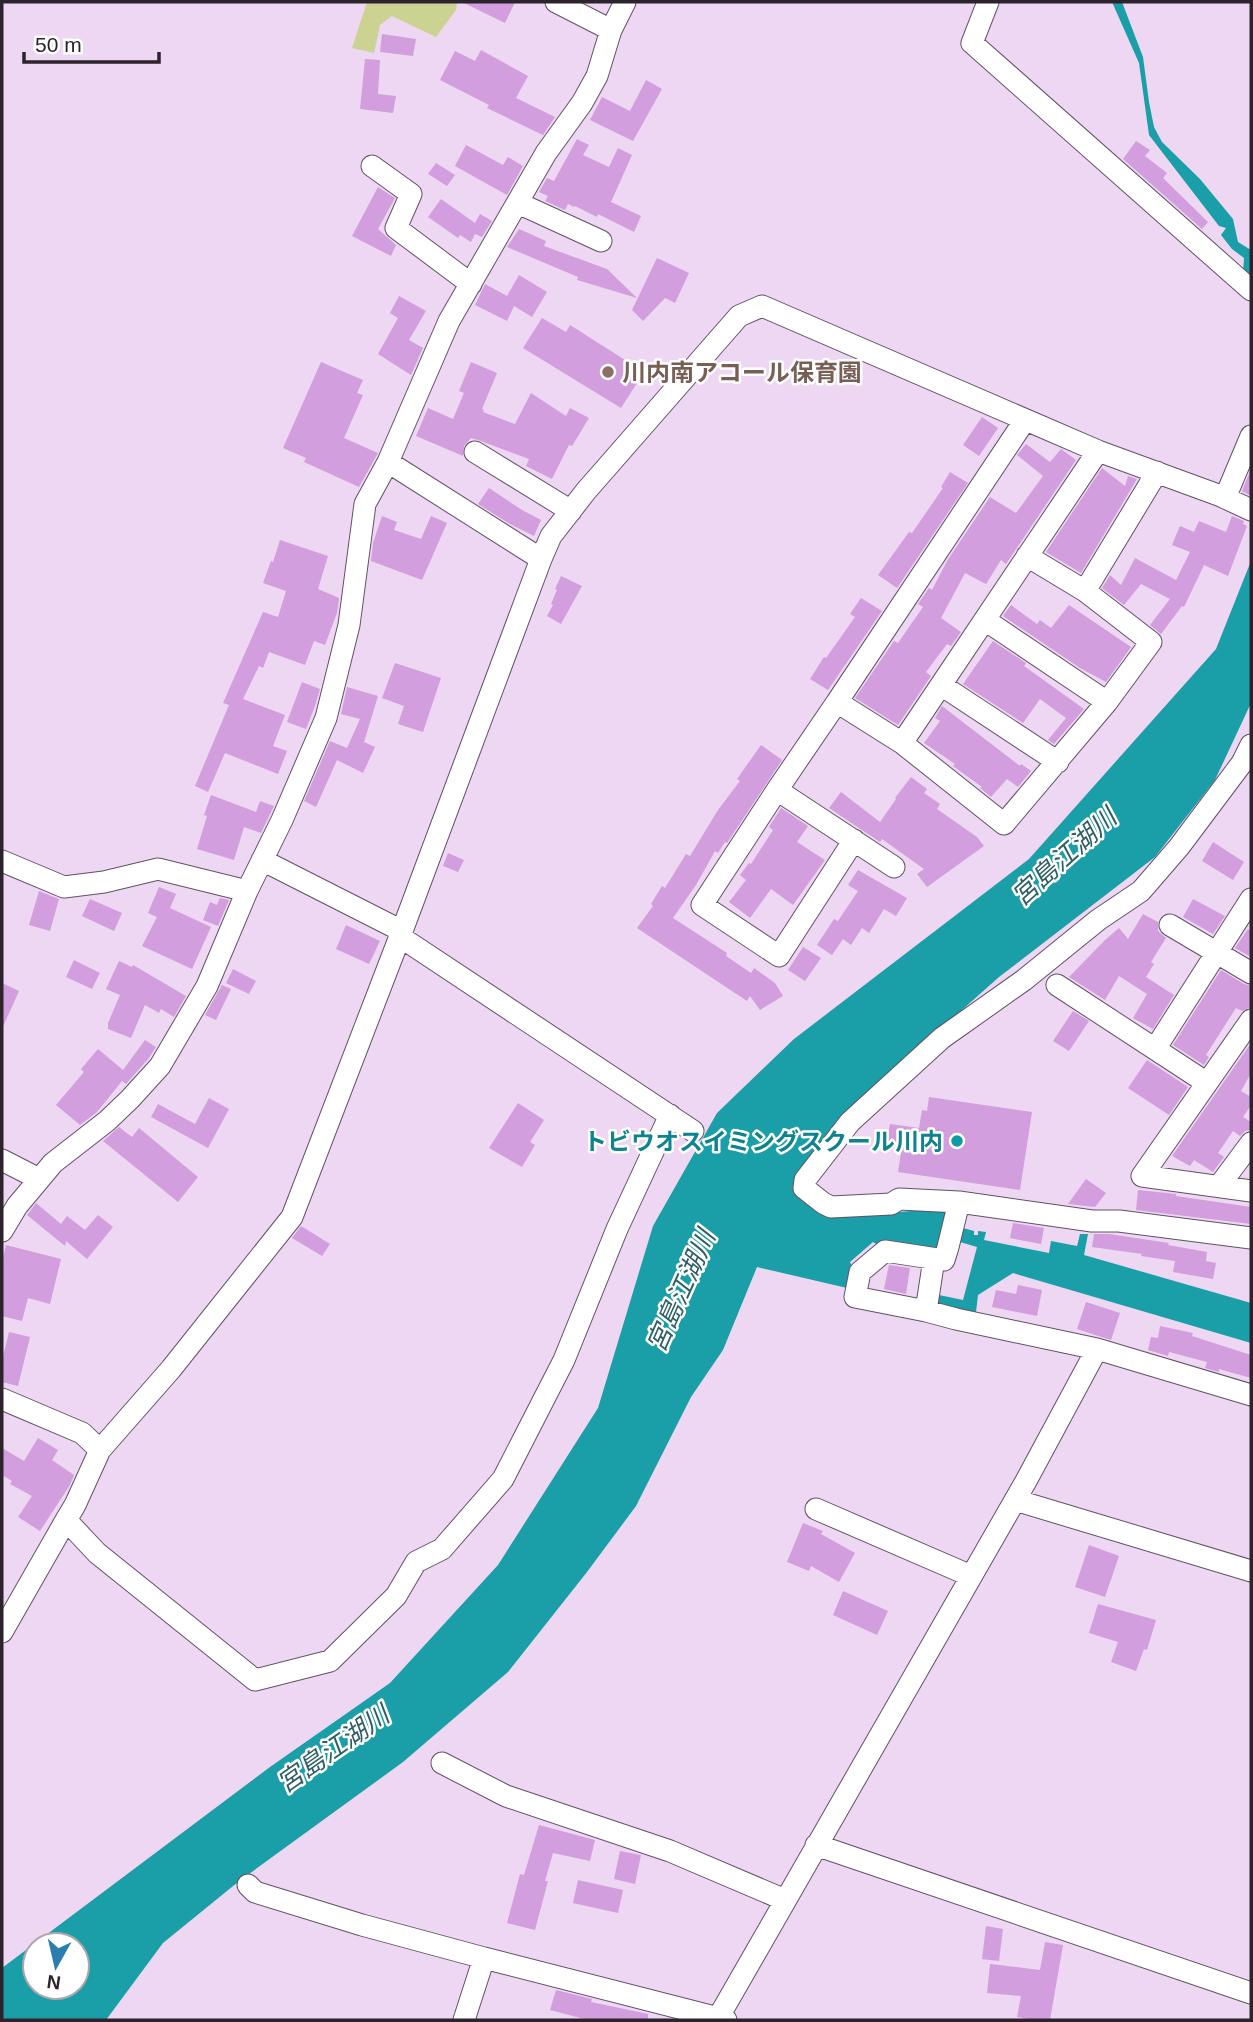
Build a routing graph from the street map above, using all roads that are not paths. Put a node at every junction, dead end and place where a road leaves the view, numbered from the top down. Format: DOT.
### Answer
graph roads {
  1 [pos="556,2"];
  2 [pos="625,2"];
  3 [pos="988,2"];
  4 [pos="611,30"];
  5 [pos="372,166"];
  6 [pos="518,203"];
  7 [pos="601,241"];
  8 [pos="471,284"];
  9 [pos="1251,290"];
  10 [pos="1026,420"];
  11 [pos="1251,436"];
  12 [pos="1098,451"];
  13 [pos="475,452"];
  14 [pos="388,462"];
  15 [pos="1157,472"];
  16 [pos="1237,504"];
  17 [pos="571,511"];
  18 [pos="1027,556"];
  19 [pos="541,559"];
  20 [pos="1085,592"];
  21 [pos="985,620"];
  22 [pos="941,685"];
  23 [pos="837,702"];
  24 [pos="1107,702"];
  25 [pos="902,743"];
  26 [pos="1251,745"];
  27 [pos="1058,762"];
  28 [pos="777,790"];
  29 [pos="854,840"];
  30 [pos="262,860"];
  31 [pos="2,861"];
  32 [pos="894,867"];
  33 [pos="247,891"];
  34 [pos="1251,899"];
  35 [pos="1170,925"];
  36 [pos="401,934"];
  37 [pos="1216,952"];
  38 [pos="1251,973"];
  39 [pos="1057,985"];
  40 [pos="1251,1020"];
  41 [pos="1155,1049"];
  42 [pos="1207,1083"];
  43 [pos="670,1115"];
  44 [pos="694,1130"];
  45 [pos="1251,1143"];
  46 [pos="2,1160"];
  47 [pos="39,1180"];
  48 [pos="1219,1186"];
  49 [pos="1251,1191"];
  50 [pos="958,1202"];
  51 [pos="2,1231"];
  52 [pos="1251,1238"];
  53 [pos="934,1259"];
  54 [pos="926,1311"];
  55 [pos="1097,1349"];
  56 [pos="1251,1395"];
  57 [pos="2,1399"];
  58 [pos="100,1450"];
  59 [pos="1015,1500"];
  60 [pos="816,1509"];
  61 [pos="66,1520"];
  62 [pos="1251,1572"];
  63 [pos="971,1576"];
  64 [pos="2,1632"];
  65 [pos="442,1763"];
  66 [pos="816,1845"];
  67 [pos="248,1885"];
  68 [pos="785,1900"];
  69 [pos="484,1958"];
  70 [pos="1251,1993"];
  71 [pos="689,2016"];
  72 [pos="722,2019"];
  73 [pos="464,2020"];
  1 -- 4 [label="street"];
  2 -- 4 [label="street"];
  3 -- 9 [label="street"];
  4 -- 6 [label="street"];
  5 -- 8 [label="street"];
  6 -- 7 [label="street"];
  6 -- 8 [label="street"];
  8 -- 14 [label="street"];
  10 -- 12 [label="street"];
  10 -- 17 [label="street"];
  10 -- 23 [label="street"];
  11 -- 16 [label="street"];
  12 -- 15 [label="street"];
  12 -- 18 [label="street"];
  13 -- 17 [label="street"];
  14 -- 19 [label="street"];
  14 -- 30 [label="street"];
  15 -- 16 [label="street"];
  15 -- 20 [label="street"];
  17 -- 19 [label="street"];
  18 -- 20 [label="street"];
  18 -- 21 [label="street"];
  19 -- 36 [label="street"];
  20 -- 24 [label="street"];
  21 -- 22 [label="street"];
  21 -- 24 [label="street"];
  22 -- 25 [label="street"];
  22 -- 27 [label="street"];
  23 -- 25 [label="street"];
  23 -- 28 [label="street"];
  24 -- 27 [label="street"];
  25 -- 27 [label="street"];
  26 -- 50 [label="street"];
  28 -- 29 [label="street"];
  28 -- 29 [label="street"];
  29 -- 32 [label="street"];
  30 -- 33 [label="street"];
  30 -- 36 [label="street"];
  31 -- 33 [label="street"];
  33 -- 47 [label="street"];
  34 -- 37 [label="street"];
  35 -- 37 [label="street"];
  36 -- 43 [label="street"];
  36 -- 58 [label="street"];
  37 -- 38 [label="street"];
  37 -- 41 [label="street"];
  39 -- 41 [label="street"];
  40 -- 42 [label="street"];
  41 -- 42 [label="street"];
  42 -- 48 [label="street"];
  43 -- 44 [label="street"];
  43 -- 61 [label="street"];
  45 -- 48 [label="street"];
  46 -- 47 [label="street"];
  47 -- 51 [label="street"];
  48 -- 49 [label="street"];
  50 -- 52 [label="street"];
  50 -- 53 [label="street"];
  53 -- 54 [label="street"];
  53 -- 54 [label="street"];
  54 -- 55 [label="street"];
  55 -- 56 [label="street"];
  55 -- 59 [label="street"];
  57 -- 58 [label="street"];
  58 -- 61 [label="street"];
  59 -- 62 [label="street"];
  59 -- 63 [label="street"];
  60 -- 63 [label="street"];
  61 -- 64 [label="street"];
  63 -- 66 [label="street"];
  65 -- 68 [label="street"];
  66 -- 68 [label="street"];
  66 -- 70 [label="street"];
  67 -- 69 [label="street"];
  68 -- 72 [label="street"];
  69 -- 71 [label="street"];
  69 -- 73 [label="street"];
  71 -- 72 [label="street"];
}
